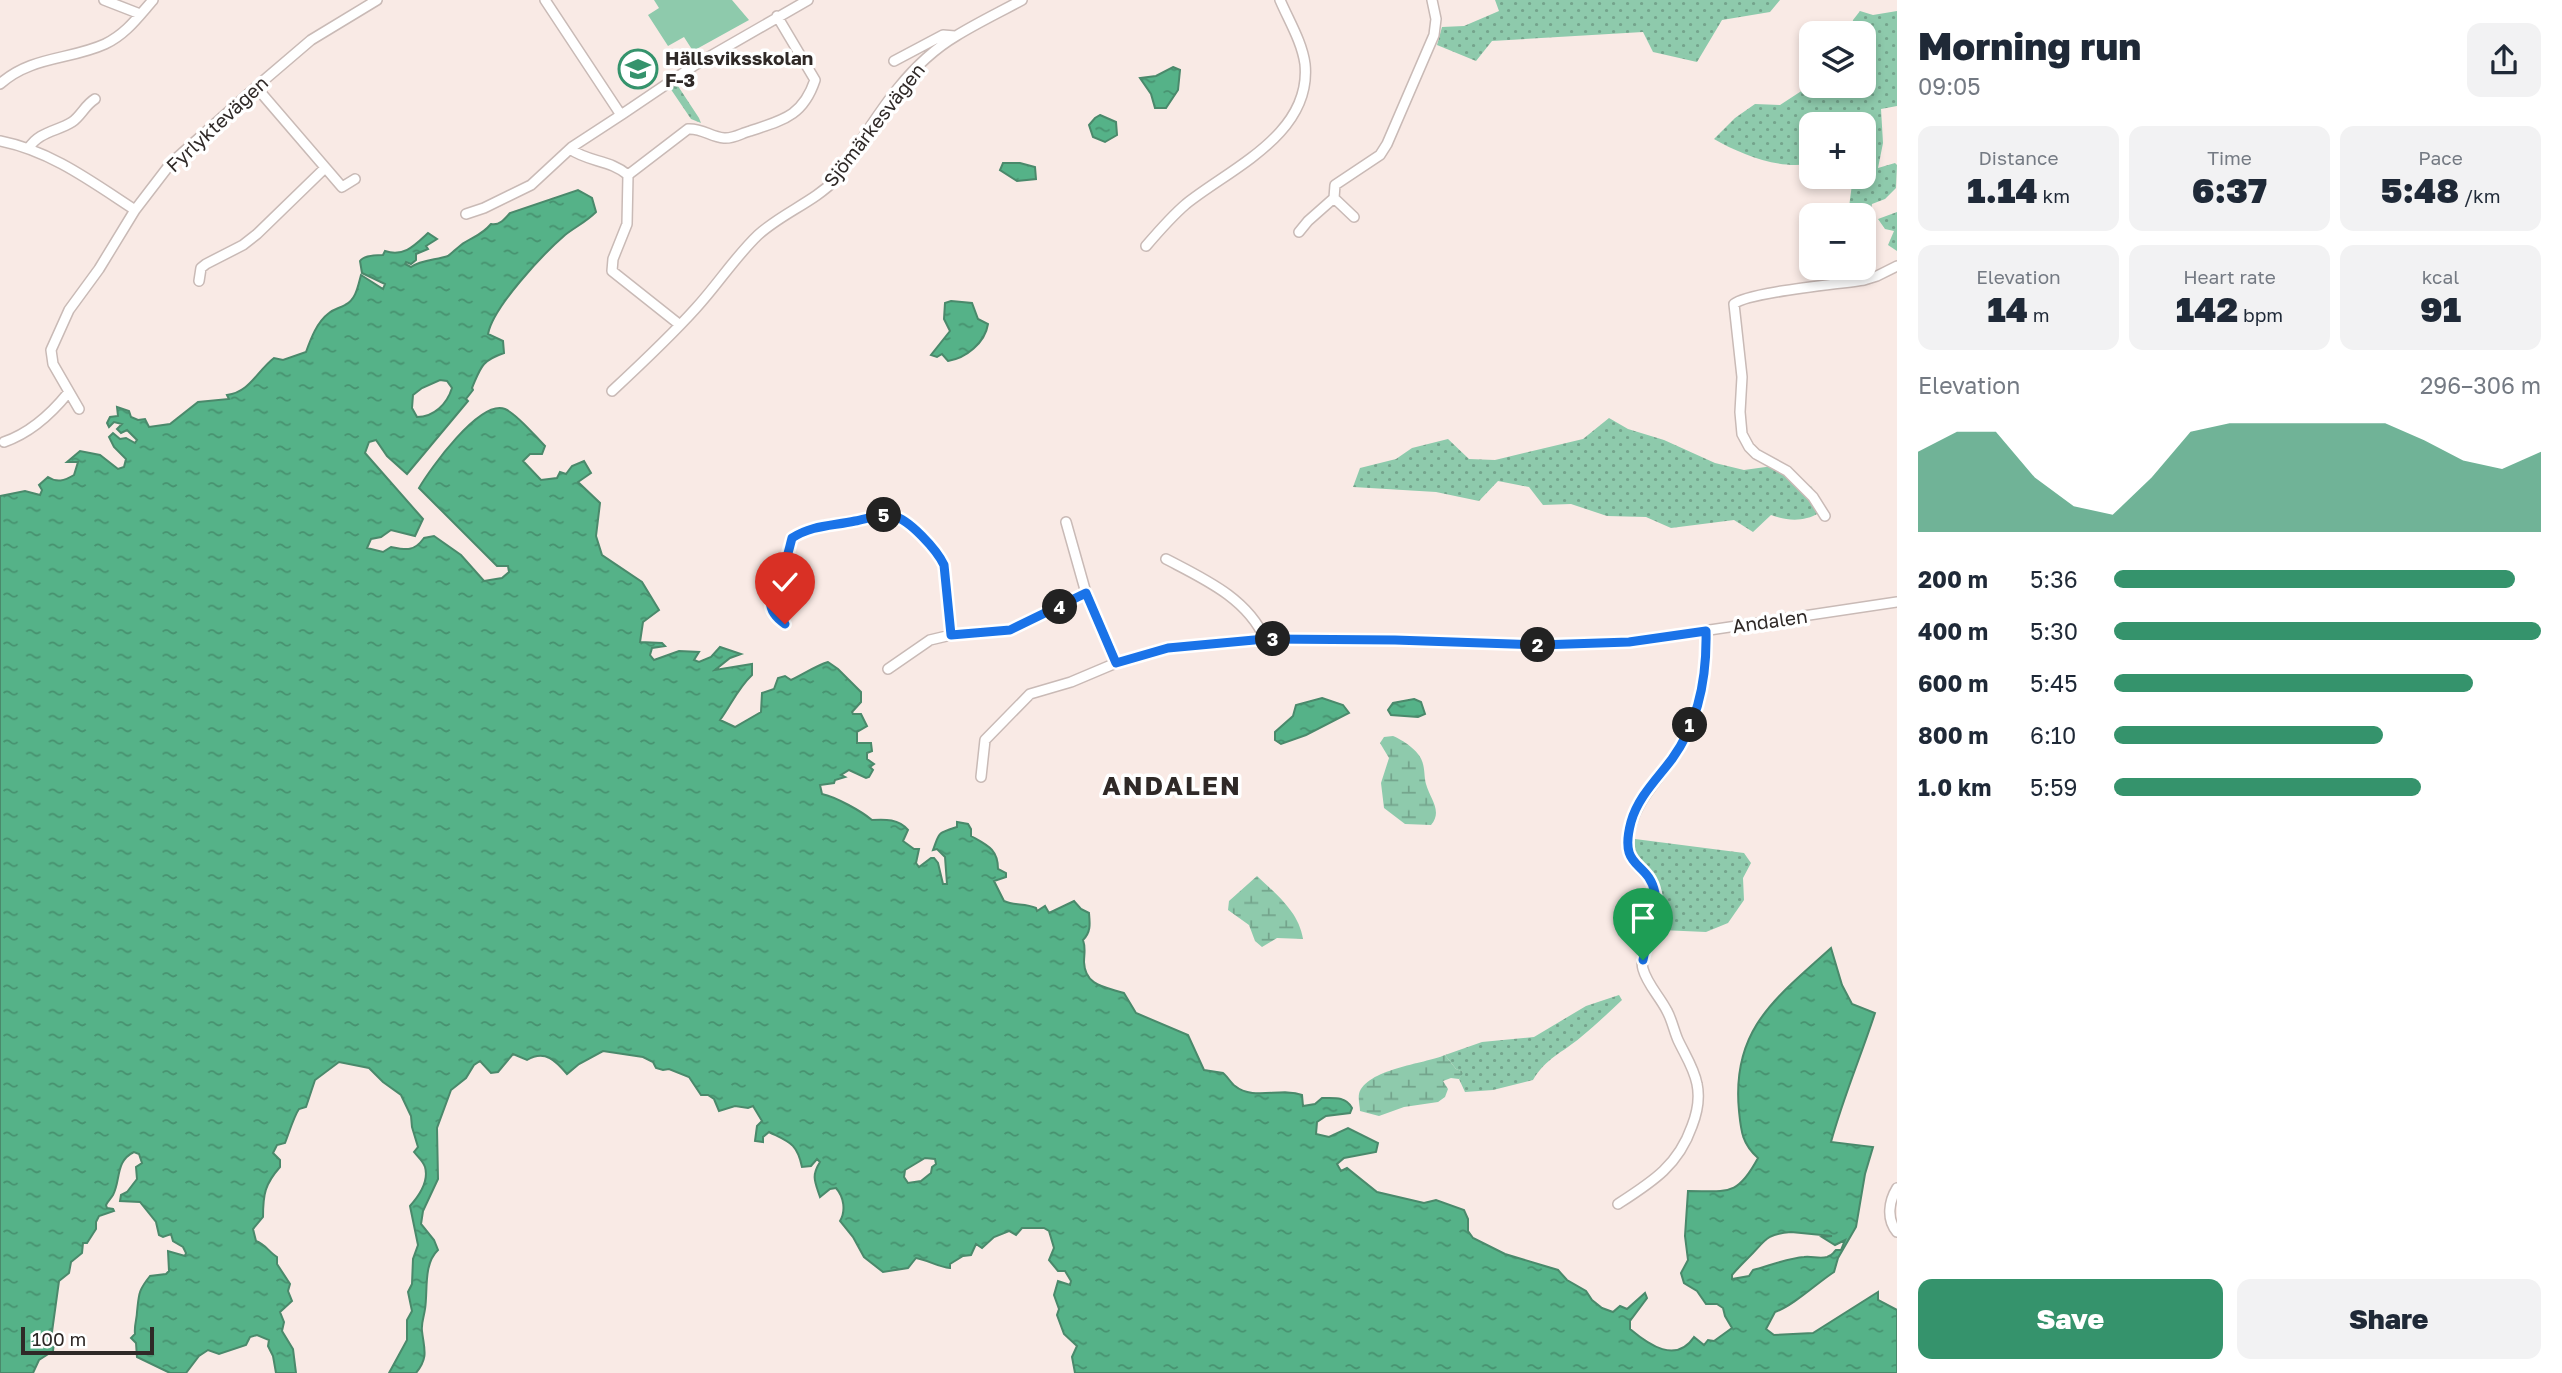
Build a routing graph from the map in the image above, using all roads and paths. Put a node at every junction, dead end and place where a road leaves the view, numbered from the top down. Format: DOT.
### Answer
graph roads {
  1 [pos="104,0"];
  2 [pos="153,0"];
  3 [pos="377,0"];
  4 [pos="545,0"];
  5 [pos="806,0"];
  6 [pos="1022,0"];
  7 [pos="1432,0"];
  8 [pos="1283,1"];
  9 [pos="140,14"];
  10 [pos="777,16"];
  11 [pos="956,36"];
  12 [pos="894,61"];
  13 [pos="0,84"];
  14 [pos="256,87"];
  15 [pos="95,99"];
  16 [pos="621,115"];
  17 [pos="0,141"];
  18 [pos="29,148"];
  19 [pos="570,149"];
  20 [pos="325,168"];
  21 [pos="628,175"];
  22 [pos="355,179"];
  23 [pos="1334,198"];
  24 [pos="135,210"];
  25 [pos="466,214"];
  26 [pos="1354,217"];
  27 [pos="1299,232"];
  28 [pos="1146,246"];
  29 [pos="1897,267"];
  30 [pos="199,281"];
  31 [pos="680,325"];
  32 [pos="612,391"];
  33 [pos="68,393"];
  34 [pos="79,409"];
  35 [pos="4,442"];
  36 [pos="1825,516"];
  37 [pos="1066,522"];
  38 [pos="1166,559"];
  39 [pos="1086,593"];
  40 [pos="1897,602"];
  41 [pos="785,624"];
  42 [pos="1706,631"];
  43 [pos="951,635"];
  44 [pos="1265,639"];
  45 [pos="1116,663"];
  46 [pos="888,669"];
  47 [pos="981,777"];
  48 [pos="1897,1188"];
  49 [pos="1618,1204"];
  50 [pos="1897,1232"];
  1 -- 9 [label="street"];
  2 -- 9 [label="street"];
  3 -- 14 [label="street, Fyrlyktevägen"];
  4 -- 16 [label="street"];
  5 -- 10 [label="street"];
  6 -- 11 [label="street, Sjömärkesvägen"];
  7 -- 23 [label="street"];
  8 -- 28 [label="street"];
  9 -- 13 [label="street"];
  10 -- 16 [label="street"];
  10 -- 21 [label="street"];
  11 -- 12 [label="street"];
  11 -- 31 [label="street, Sjömärkesvägen"];
  14 -- 20 [label="street"];
  14 -- 24 [label="street, Fyrlyktevägen"];
  15 -- 18 [label="street"];
  16 -- 19 [label="street"];
  17 -- 18 [label="street"];
  18 -- 24 [label="street"];
  19 -- 21 [label="street"];
  19 -- 25 [label="street"];
  20 -- 22 [label="street"];
  20 -- 30 [label="street"];
  21 -- 31 [label="street"];
  23 -- 26 [label="street"];
  23 -- 27 [label="street"];
  24 -- 33 [label="street, Fyrlyktevägen"];
  29 -- 36 [label="street"];
  31 -- 32 [label="street, Sjömärkesvägen"];
  33 -- 34 [label="street, Fyrlyktevägen"];
  33 -- 35 [label="street"];
  37 -- 39 [label="street"];
  38 -- 44 [label="street"];
  39 -- 43 [label="street"];
  39 -- 45 [label="street"];
  40 -- 42 [label="street, Andalen"];
  41 -- 43 [label="street"];
  42 -- 44 [label="street, Andalen"];
  42 -- 49 [label="street"];
  43 -- 46 [label="street"];
  44 -- 45 [label="street, Andalen"];
  45 -- 47 [label="street, Andalen"];
  48 -- 50 [label="street"];
}
